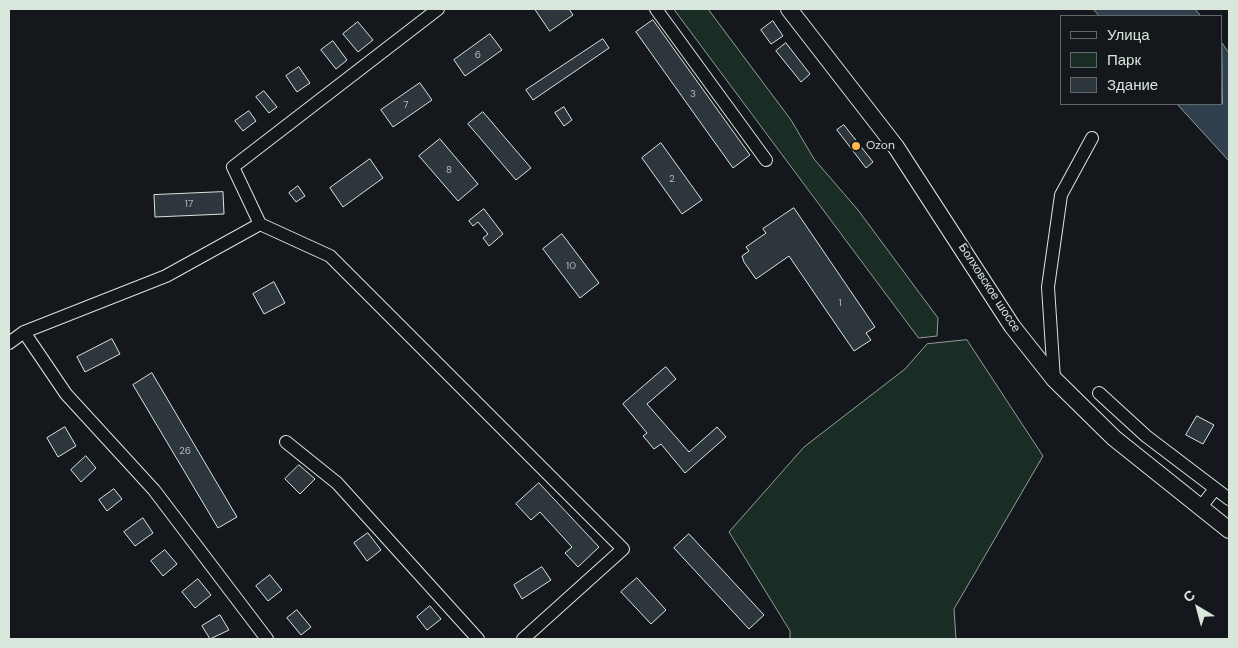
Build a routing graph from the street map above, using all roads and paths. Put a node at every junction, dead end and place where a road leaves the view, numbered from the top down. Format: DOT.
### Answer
graph roads {
  1 [pos="438,9"];
  2 [pos="656,9"];
  3 [pos="789,9"];
  4 [pos="1092,138"];
  5 [pos="766,160"];
  6 [pos="260,224"];
  7 [pos="24,332"];
  8 [pos="9,343"];
  9 [pos="1054,379"];
  10 [pos="1099,393"];
  11 [pos="1146,436"];
  12 [pos="286,442"];
  13 [pos="1133,454"];
  14 [pos="1215,488"];
  15 [pos="1229,499"];
  16 [pos="1200,508"];
  17 [pos="1229,530"];
  18 [pos="268,639"];
  19 [pos="478,639"];
  20 [pos="523,639"];
  1 -- 6 [label="street"];
  2 -- 5 [label="street"];
  3 -- 9 [label="main road, Болховское шоссе"];
  4 -- 9 [label="street"];
  6 -- 7 [label="street"];
  6 -- 20 [label="street"];
  7 -- 8 [label="street"];
  7 -- 18 [label="street"];
  9 -- 13 [label="main road, Болховское шоссе"];
  10 -- 11 [label="street"];
  11 -- 13 [label="street"];
  11 -- 14 [label="street"];
  12 -- 19 [label="street"];
  13 -- 16 [label="main road, Болховское шоссе"];
  14 -- 15 [label="street"];
  14 -- 16 [label="street"];
  16 -- 17 [label="main road, Болховское шоссе"];
}
